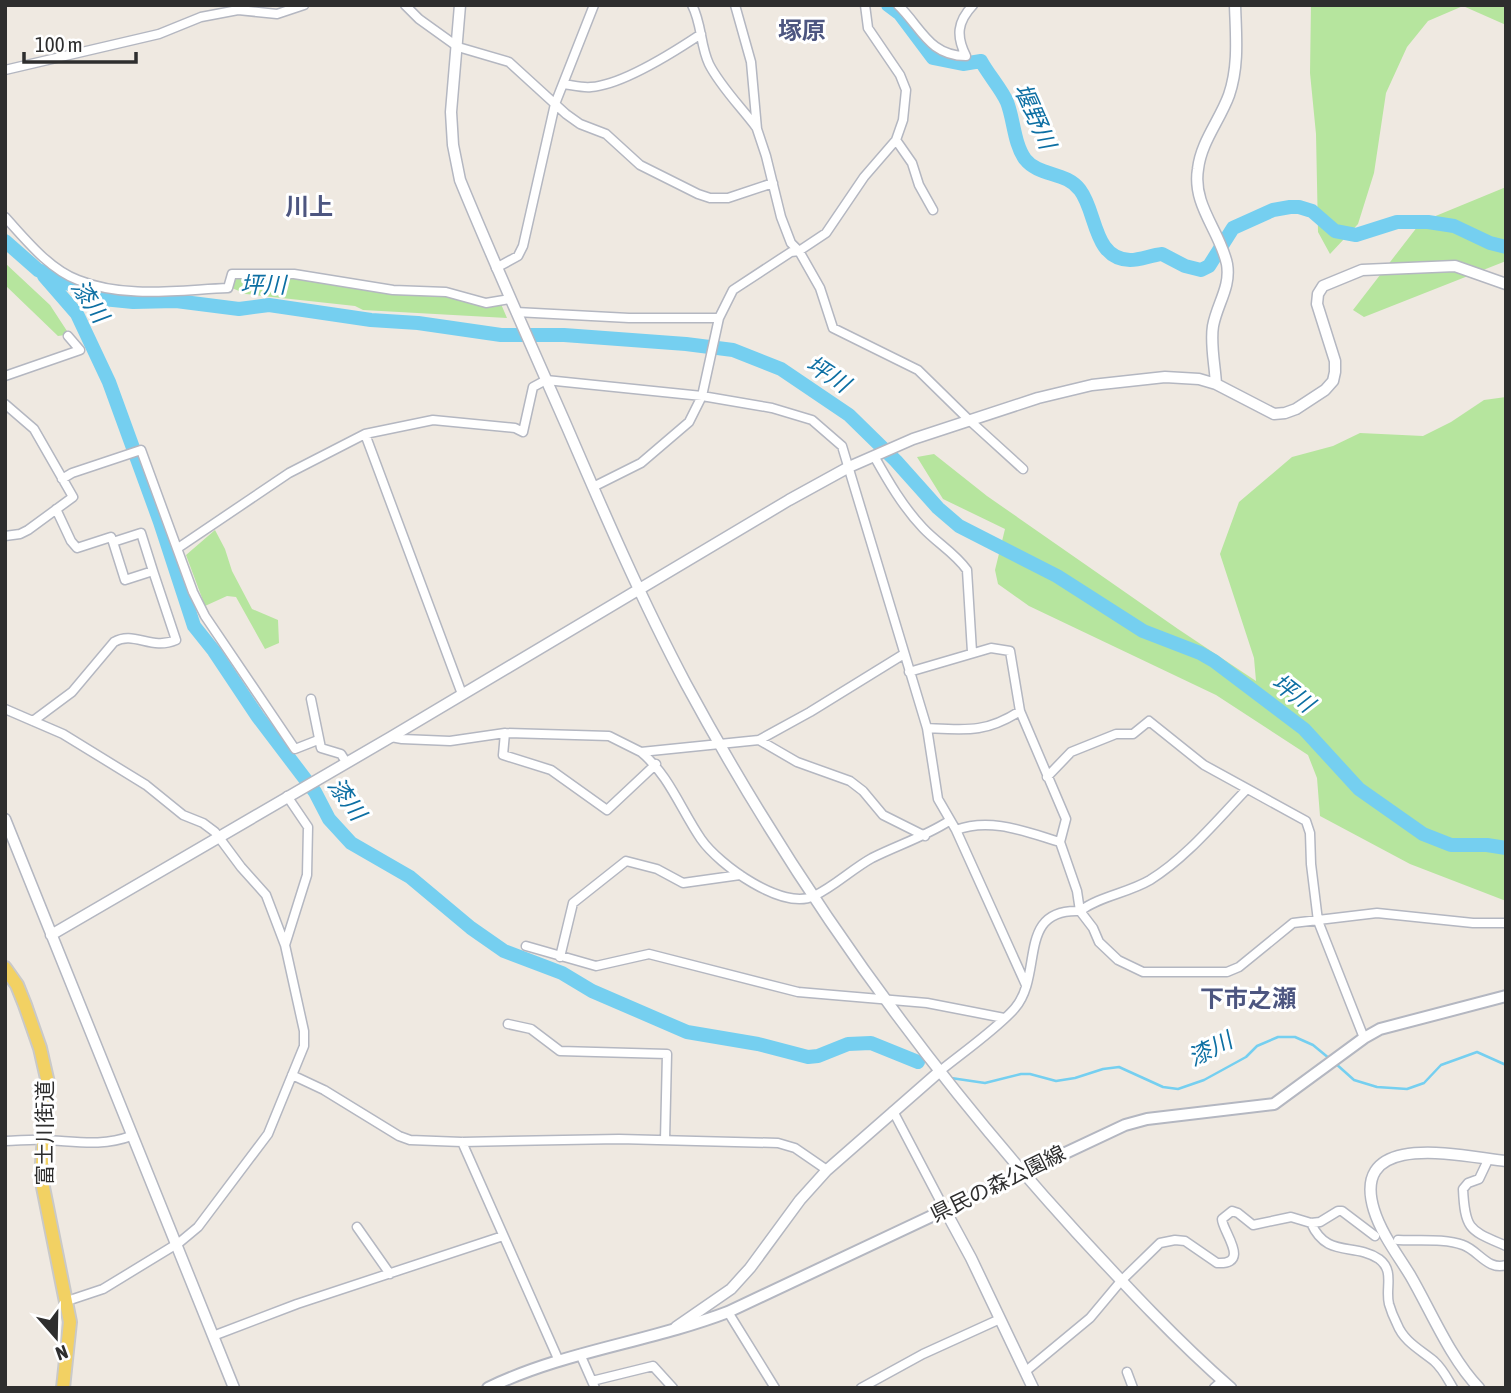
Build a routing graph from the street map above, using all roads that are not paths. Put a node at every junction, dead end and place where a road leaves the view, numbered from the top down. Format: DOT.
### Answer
graph roads {
  1 [pos="304,5"];
  2 [pos="405,5"];
  3 [pos="460,5"];
  4 [pos="594,5"];
  5 [pos="692,5"];
  6 [pos="735,5"];
  7 [pos="864,5"];
  8 [pos="898,5"];
  9 [pos="973,5"];
  10 [pos="1235,5"];
  11 [pos="701,34"];
  12 [pos="458,47"];
  13 [pos="5,70"];
  14 [pos="563,84"];
  15 [pos="555,104"];
  16 [pos="758,129"];
  17 [pos="896,140"];
  18 [pos="773,183"];
  19 [pos="933,211"];
  20 [pos="5,217"];
  21 [pos="799,251"];
  22 [pos="496,268"];
  23 [pos="1506,284"];
  24 [pos="510,299"];
  25 [pos="516,312"];
  26 [pos="719,318"];
  27 [pos="68,336"];
  28 [pos="5,376"];
  29 [pos="546,380"];
  30 [pos="1216,384"];
  31 [pos="702,396"];
  32 [pos="5,404"];
  33 [pos="968,419"];
  34 [pos="365,433"];
  35 [pos="878,454"];
  36 [pos="849,467"];
  37 [pos="1023,468"];
  38 [pos="62,478"];
  39 [pos="593,487"];
  40 [pos="56,509"];
  41 [pos="5,536"];
  42 [pos="113,542"];
  43 [pos="178,548"];
  44 [pos="153,571"];
  45 [pos="639,587"];
  46 [pos="972,652"];
  47 [pos="904,654"];
  48 [pos="909,672"];
  49 [pos="463,694"];
  50 [pos="311,699"];
  51 [pos="5,709"];
  52 [pos="1020,711"];
  53 [pos="33,721"];
  54 [pos="927,728"];
  55 [pos="505,733"];
  56 [pos="391,737"];
  57 [pos="318,740"];
  58 [pos="759,740"];
  59 [pos="721,745"];
  60 [pos="641,752"];
  61 [pos="346,762"];
  62 [pos="656,764"];
  63 [pos="1047,777"];
  64 [pos="1246,790"];
  65 [pos="287,796"];
  66 [pos="5,819"];
  67 [pos="949,821"];
  68 [pos="956,830"];
  69 [pos="925,836"];
  70 [pos="220,837"];
  71 [pos="1060,842"];
  72 [pos="740,875"];
  73 [pos="814,897"];
  74 [pos="1080,911"];
  75 [pos="1318,921"];
  76 [pos="1506,923"];
  77 [pos="51,935"];
  78 [pos="285,945"];
  79 [pos="526,946"];
  80 [pos="560,957"];
  81 [pos="5,968"];
  82 [pos="1026,985"];
  83 [pos="1506,996"];
  84 [pos="886,999"];
  85 [pos="1004,1018"];
  86 [pos="508,1024"];
  87 [pos="1359,1041"];
  88 [pos="940,1071"];
  89 [pos="292,1075"];
  90 [pos="894,1111"];
  91 [pos="131,1136"];
  92 [pos="43,1140"];
  93 [pos="665,1140"];
  94 [pos="5,1141"];
  95 [pos="462,1142"];
  96 [pos="1488,1160"];
  97 [pos="1506,1161"];
  98 [pos="827,1170"];
  99 [pos="1021,1172"];
  100 [pos="945,1210"];
  101 [pos="1311,1223"];
  102 [pos="357,1227"];
  103 [pos="503,1236"];
  104 [pos="1376,1236"];
  105 [pos="1398,1240"];
  106 [pos="174,1244"];
  107 [pos="1506,1246"];
  108 [pos="1506,1265"];
  109 [pos="390,1274"];
  110 [pos="1121,1281"];
  111 [pos="67,1301"];
  112 [pos="728,1312"];
  113 [pos="1000,1319"];
  114 [pos="668,1331"];
  115 [pos="213,1336"];
  116 [pos="580,1354"];
  117 [pos="559,1361"];
  118 [pos="1026,1371"];
  119 [pos="1127,1372"];
  120 [pos="594,1385"];
  121 [pos="1221,1386"];
  122 [pos="64,1388"];
  123 [pos="234,1388"];
  124 [pos="488,1388"];
  125 [pos="673,1388"];
  126 [pos="775,1388"];
  127 [pos="861,1388"];
  128 [pos="1033,1388"];
  129 [pos="1133,1388"];
  130 [pos="1452,1388"];
  131 [pos="1479,1388"];
  1 -- 13 [label="street"];
  2 -- 12 [label="street"];
  3 -- 12 [label="street"];
  4 -- 14 [label="street"];
  5 -- 11 [label="street"];
  6 -- 16 [label="street"];
  7 -- 17 [label="street"];
  8 -- 9 [label="street"];
  10 -- 30 [label="street"];
  11 -- 14 [label="street"];
  11 -- 16 [label="street"];
  12 -- 15 [label="street"];
  12 -- 22 [label="street"];
  14 -- 15 [label="street"];
  15 -- 18 [label="street"];
  15 -- 22 [label="street"];
  16 -- 18 [label="street"];
  17 -- 19 [label="street"];
  17 -- 21 [label="street"];
  18 -- 21 [label="street"];
  20 -- 24 [label="street"];
  21 -- 26 [label="street"];
  21 -- 33 [label="street"];
  22 -- 24 [label="street"];
  23 -- 30 [label="street"];
  24 -- 25 [label="street"];
  25 -- 26 [label="street"];
  25 -- 29 [label="street"];
  26 -- 31 [label="street"];
  27 -- 28 [label="street"];
  29 -- 31 [label="street"];
  29 -- 34 [label="street"];
  29 -- 39 [label="street"];
  30 -- 33 [label="street"];
  31 -- 36 [label="street"];
  31 -- 39 [label="street"];
  32 -- 38 [label="street"];
  33 -- 35 [label="street"];
  33 -- 37 [label="street"];
  34 -- 43 [label="street"];
  34 -- 49 [label="street"];
  35 -- 36 [label="street"];
  35 -- 46 [label="street"];
  36 -- 45 [label="street"];
  36 -- 47 [label="street"];
  38 -- 40 [label="street"];
  38 -- 43 [label="street"];
  39 -- 45 [label="street"];
  40 -- 41 [label="street"];
  40 -- 42 [label="street"];
  42 -- 44 [label="street"];
  42 -- 44 [label="street"];
  43 -- 57 [label="street"];
  44 -- 53 [label="street"];
  45 -- 49 [label="street"];
  45 -- 59 [label="street"];
  46 -- 48 [label="street"];
  46 -- 52 [label="street"];
  47 -- 48 [label="street"];
  47 -- 58 [label="street"];
  48 -- 54 [label="street"];
  49 -- 56 [label="street"];
  50 -- 57 [label="street"];
  51 -- 53 [label="street"];
  52 -- 54 [label="street"];
  52 -- 63 [label="street"];
  53 -- 70 [label="street"];
  54 -- 67 [label="street"];
  55 -- 56 [label="street"];
  55 -- 60 [label="street"];
  55 -- 62 [label="street"];
  56 -- 61 [label="street"];
  57 -- 61 [label="street"];
  58 -- 59 [label="street"];
  58 -- 69 [label="street"];
  59 -- 60 [label="street"];
  59 -- 73 [label="street"];
  60 -- 62 [label="street"];
  61 -- 65 [label="street"];
  62 -- 72 [label="street"];
  63 -- 64 [label="street"];
  63 -- 71 [label="street"];
  64 -- 74 [label="street"];
  64 -- 75 [label="street"];
  65 -- 70 [label="street"];
  65 -- 78 [label="street"];
  66 -- 77 [label="street"];
  67 -- 68 [label="street"];
  67 -- 69 [label="street"];
  68 -- 71 [label="street"];
  68 -- 82 [label="street"];
  69 -- 73 [label="street"];
  70 -- 77 [label="street"];
  70 -- 78 [label="street"];
  71 -- 74 [label="street"];
  72 -- 73 [label="street"];
  72 -- 80 [label="street"];
  73 -- 84 [label="street"];
  74 -- 75 [label="street"];
  74 -- 82 [label="street"];
  75 -- 76 [label="street"];
  75 -- 87 [label="street"];
  77 -- 91 [label="street"];
  78 -- 89 [label="street"];
  79 -- 80 [label="street"];
  80 -- 84 [label="street"];
  81 -- 92 [label="main road, 富士川街道"];
  82 -- 85 [label="street"];
  83 -- 87 [label="main road, 県民の森公園線"];
  84 -- 85 [label="street"];
  84 -- 88 [label="street"];
  85 -- 88 [label="street"];
  86 -- 93 [label="street"];
  87 -- 99 [label="main road, 県民の森公園線"];
  88 -- 90 [label="street"];
  88 -- 99 [label="street"];
  89 -- 95 [label="street"];
  89 -- 106 [label="street"];
  90 -- 98 [label="street"];
  90 -- 100 [label="street"];
  91 -- 92 [label="street"];
  91 -- 106 [label="street"];
  92 -- 94 [label="street"];
  92 -- 111 [label="main road, 富士川街道"];
  93 -- 95 [label="street"];
  93 -- 98 [label="street"];
  95 -- 103 [label="street"];
  96 -- 97 [label="street"];
  96 -- 107 [label="street"];
  96 -- 131 [label="street"];
  98 -- 114 [label="street"];
  99 -- 100 [label="main road, 県民の森公園線"];
  99 -- 110 [label="street"];
  100 -- 112 [label="main road, 県民の森公園線"];
  100 -- 113 [label="street"];
  101 -- 104 [label="street"];
  101 -- 110 [label="street"];
  101 -- 130 [label="street"];
  102 -- 109 [label="street"];
  103 -- 109 [label="street"];
  103 -- 117 [label="street"];
  105 -- 108 [label="street"];
  106 -- 111 [label="street"];
  106 -- 115 [label="street"];
  109 -- 115 [label="street"];
  110 -- 118 [label="street"];
  110 -- 121 [label="street"];
  111 -- 122 [label="main road, 富士川街道"];
  112 -- 114 [label="main road, 県民の森公園線"];
  112 -- 126 [label="street"];
  113 -- 118 [label="street"];
  113 -- 127 [label="street"];
  114 -- 116 [label="main road, 県民の森公園線"];
  115 -- 123 [label="street"];
  116 -- 117 [label="main road, 県民の森公園線"];
  116 -- 120 [label="street"];
  117 -- 124 [label="main road, 県民の森公園線"];
  118 -- 128 [label="street"];
  119 -- 129 [label="street"];
  120 -- 125 [label="street"];
}
